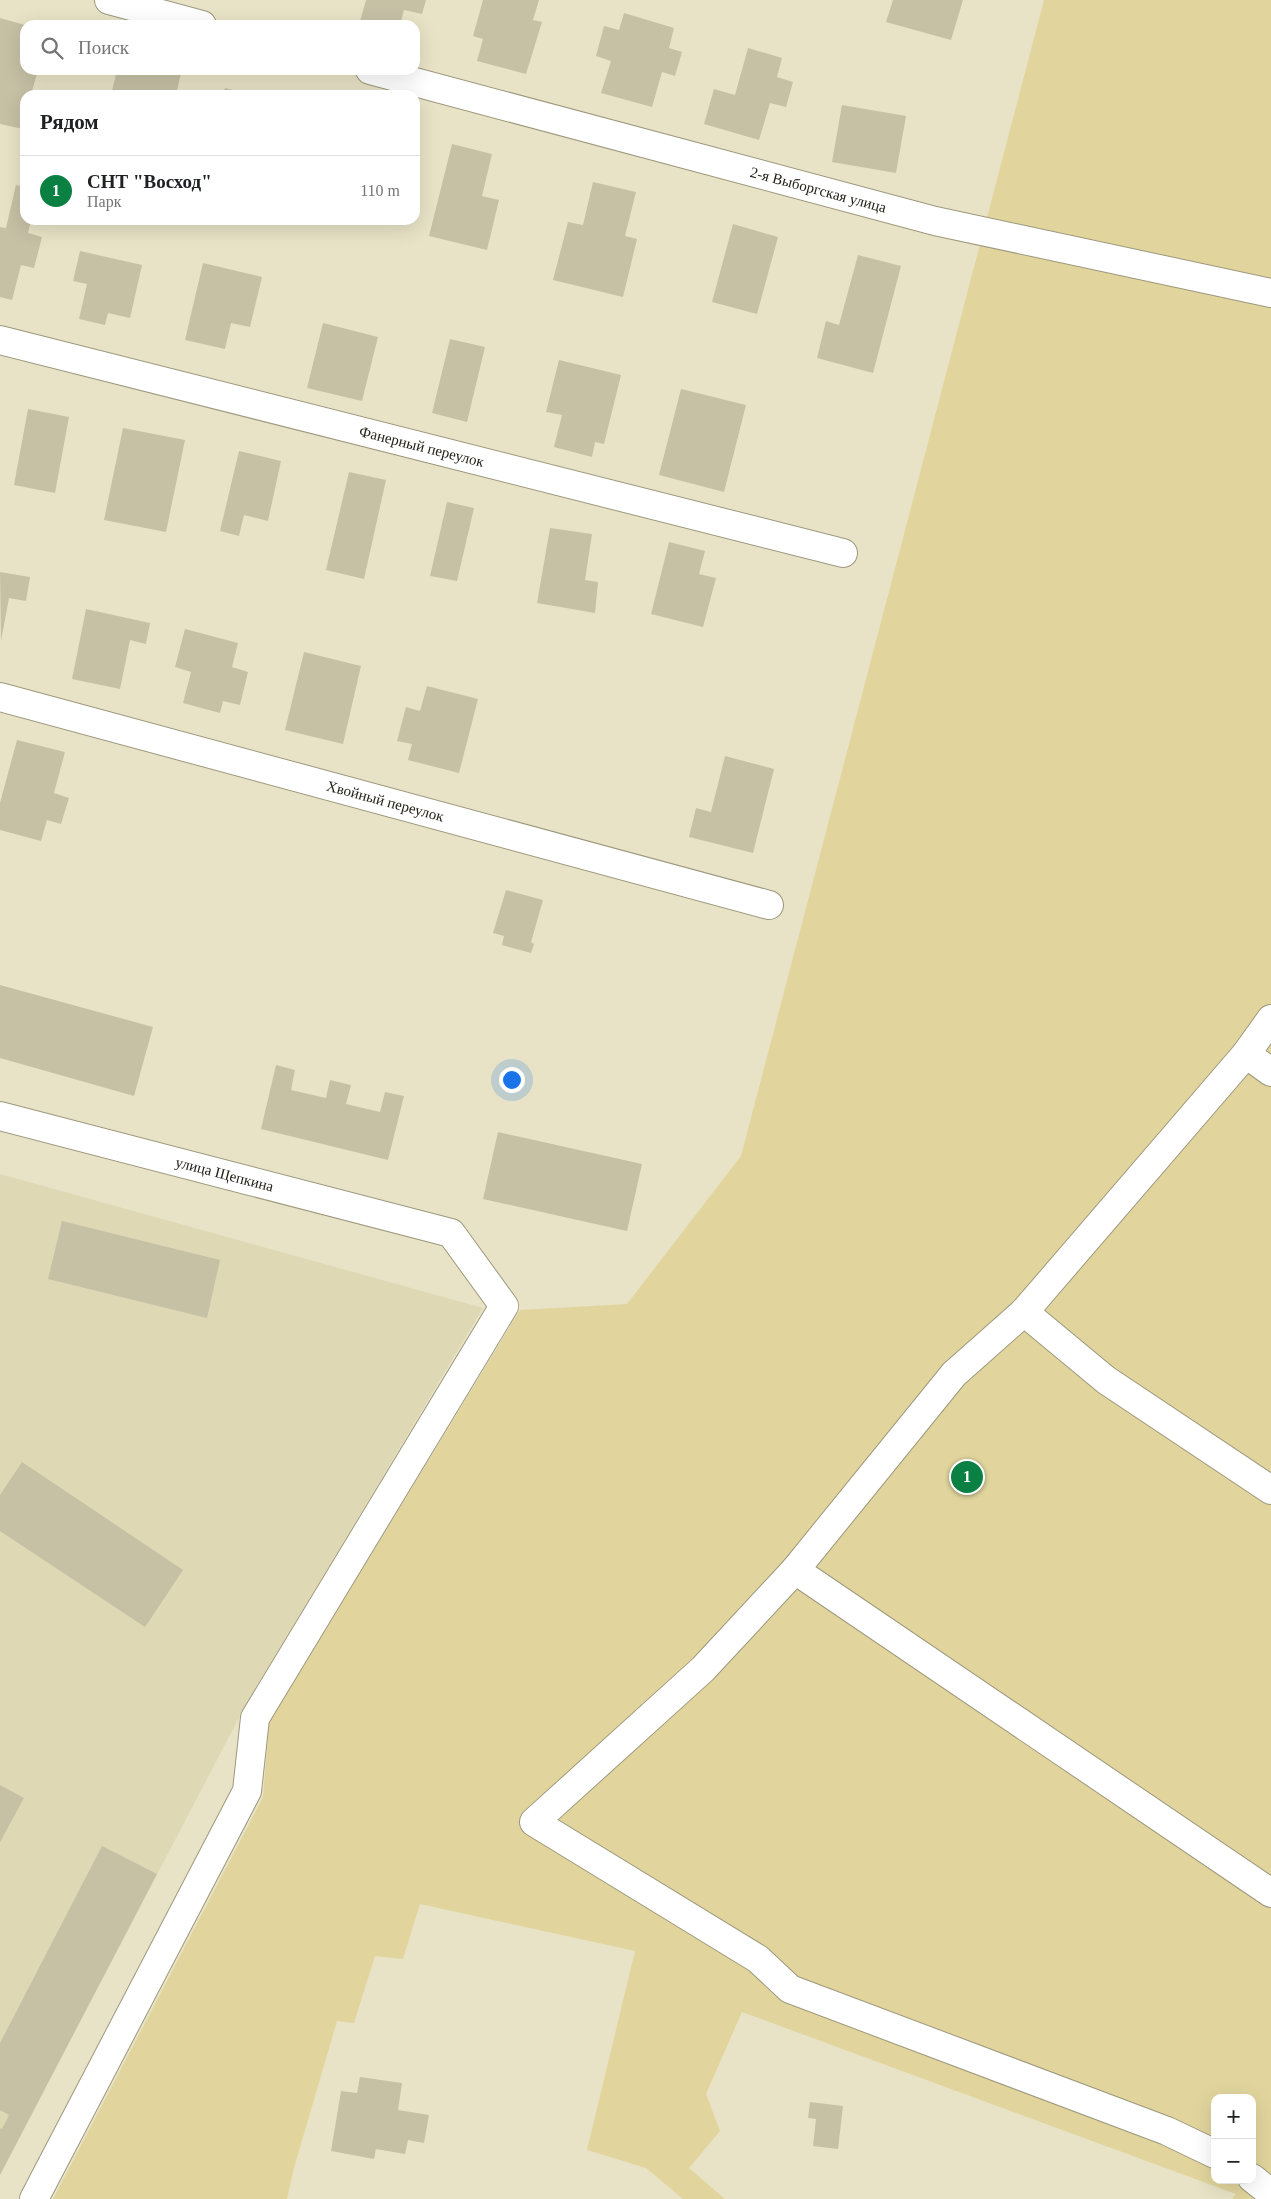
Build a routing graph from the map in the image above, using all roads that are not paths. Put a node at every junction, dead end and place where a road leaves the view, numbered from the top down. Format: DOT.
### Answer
graph roads {
  1 [pos="109,0"];
  2 [pos="183,20"];
  3 [pos="389,75"];
  4 [pos="1271,293"];
  5 [pos="0,340"];
  6 [pos="843,553"];
  7 [pos="0,697"];
  8 [pos="769,905"];
  9 [pos="1271,1018"];
  10 [pos="1246,1054"];
  11 [pos="1271,1072"];
  12 [pos="0,1116"];
  13 [pos="1024,1312"];
  14 [pos="1271,1490"];
  15 [pos="795,1570"];
  16 [pos="1271,1893"];
  17 [pos="1211,2152"];
  18 [pos="1256,2181"];
  19 [pos="1271,2193"];
  20 [pos="34,2199"];
  1 -- 2 [label="street"];
  3 -- 4 [label="street, 2-я Выборгская улица"];
  5 -- 6 [label="street, Фанерный переулок"];
  7 -- 8 [label="street, Хвойный переулок"];
  9 -- 10 [label="street"];
  10 -- 11 [label="street"];
  10 -- 13 [label="street"];
  12 -- 20 [label="street, улица Щепкина"];
  13 -- 14 [label="street"];
  13 -- 15 [label="street"];
  15 -- 16 [label="street"];
  15 -- 17 [label="street"];
  18 -- 19 [label="street"];
}
